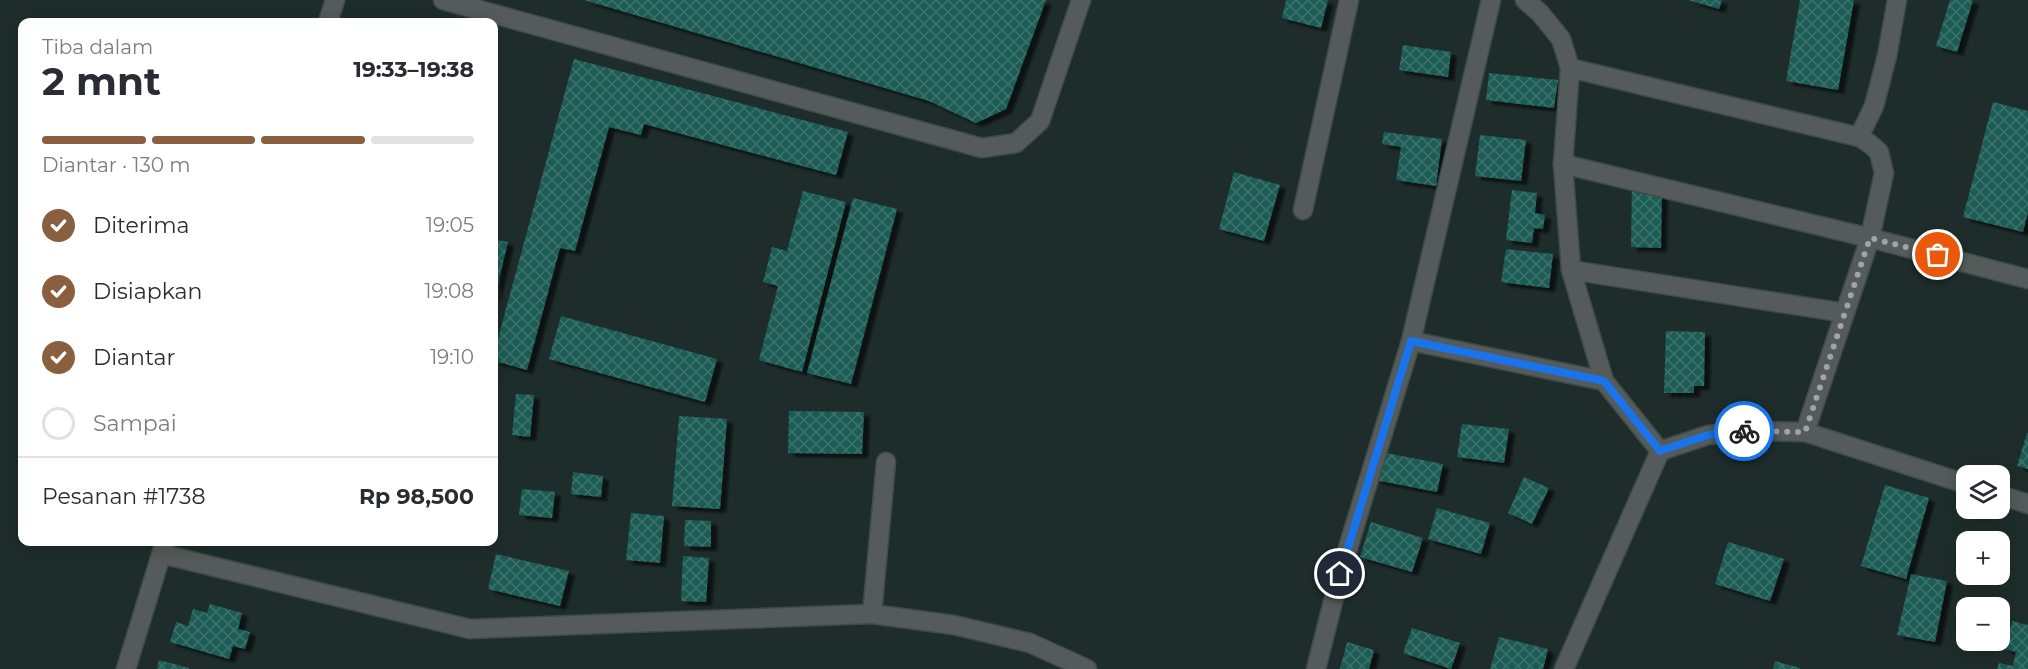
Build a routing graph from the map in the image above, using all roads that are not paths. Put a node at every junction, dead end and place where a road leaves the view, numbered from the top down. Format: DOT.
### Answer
graph roads {
  1 [pos="335,0"];
  2 [pos="443,0"];
  3 [pos="1081,0"];
  4 [pos="1348,0"];
  5 [pos="1491,0"];
  6 [pos="1525,0"];
  7 [pos="1897,0"];
  8 [pos="329,18"];
  9 [pos="1570,68"];
  10 [pos="1859,137"];
  11 [pos="1563,164"];
  12 [pos="1303,210"];
  13 [pos="1870,238"];
  14 [pos="1571,270"];
  15 [pos="2028,279"];
  16 [pos="1845,313"];
  17 [pos="1411,341"];
  18 [pos="1604,381"];
  19 [pos="1805,432"];
  20 [pos="1660,451"];
  21 [pos="886,462"];
  22 [pos="1956,481"];
  23 [pos="2010,498"];
  24 [pos="2028,504"];
  25 [pos="163,548"];
  26 [pos="872,614"];
  27 [pos="126,669"];
  28 [pos="1087,669"];
  29 [pos="1316,669"];
  30 [pos="1564,669"];
  1 -- 8 [label="street"];
  2 -- 3 [label="street"];
  4 -- 12 [label="street"];
  5 -- 17 [label="street"];
  6 -- 9 [label="street"];
  7 -- 10 [label="street"];
  9 -- 10 [label="street"];
  9 -- 11 [label="street"];
  10 -- 13 [label="street"];
  11 -- 13 [label="street"];
  11 -- 14 [label="street"];
  13 -- 15 [label="street"];
  13 -- 16 [label="street"];
  14 -- 16 [label="street"];
  14 -- 18 [label="street"];
  16 -- 19 [label="street"];
  17 -- 18 [label="street"];
  17 -- 29 [label="street"];
  18 -- 20 [label="street"];
  19 -- 20 [label="street"];
  19 -- 22 [label="street"];
  20 -- 30 [label="street"];
  21 -- 26 [label="street"];
  23 -- 24 [label="street"];
  25 -- 26 [label="street"];
  25 -- 27 [label="street"];
  26 -- 28 [label="street"];
}
